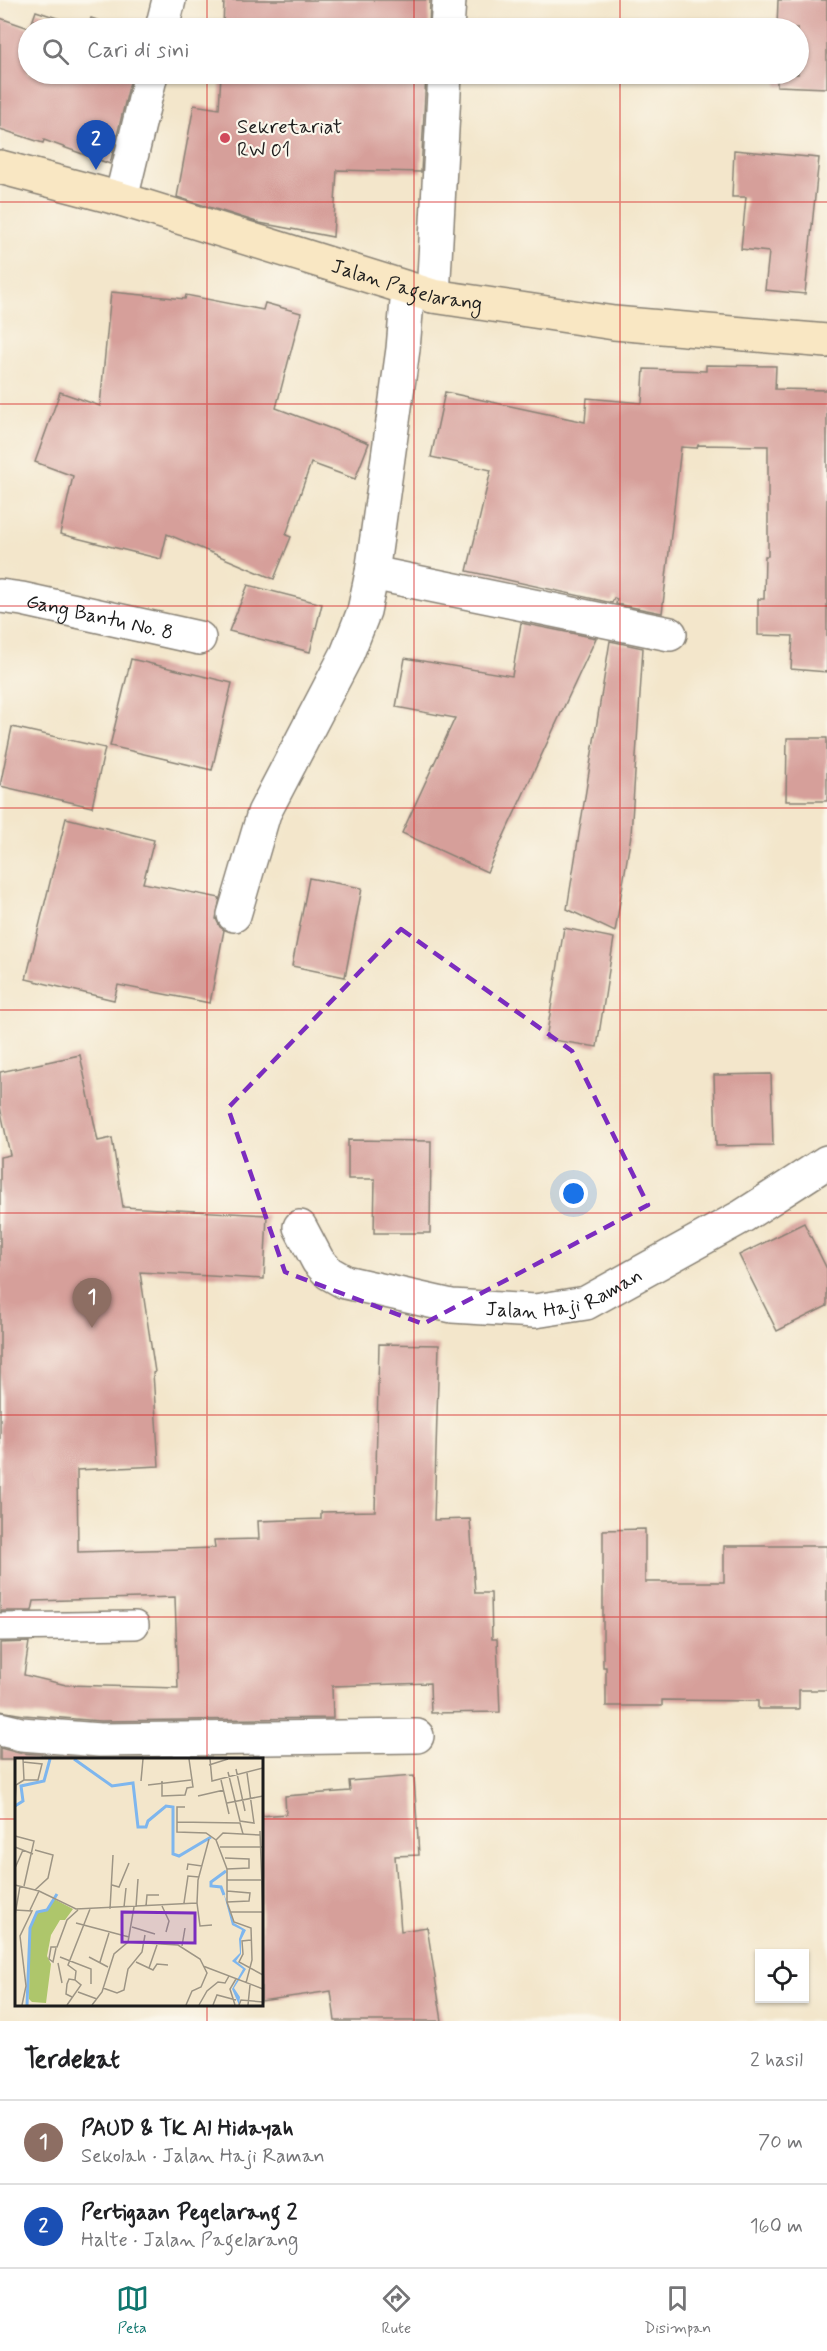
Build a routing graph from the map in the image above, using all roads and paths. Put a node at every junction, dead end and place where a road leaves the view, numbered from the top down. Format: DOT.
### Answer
graph roads {
  1 [pos="169,0"];
  2 [pos="448,0"];
  3 [pos="164,18"];
  4 [pos="447,18"];
  5 [pos="149,84"];
  6 [pos="444,84"];
  7 [pos="0,167"];
  8 [pos="121,199"];
  9 [pos="421,292"];
  10 [pos="827,341"];
  11 [pos="372,573"];
  12 [pos="0,596"];
  13 [pos="670,634"];
  14 [pos="199,638"];
  15 [pos="234,915"];
  16 [pos="827,1162"];
  17 [pos="300,1227"];
  18 [pos="135,1624"];
  19 [pos="0,1627"];
  20 [pos="0,1729"];
  21 [pos="417,1737"];
  1 -- 3 [label="street"];
  2 -- 4 [label="street"];
  5 -- 8 [label="street"];
  6 -- 9 [label="street"];
  7 -- 8 [label="street, Jalan Pagelarang"];
  8 -- 9 [label="street, Jalan Pagelarang"];
  9 -- 10 [label="street, Jalan Pagelarang"];
  9 -- 11 [label="street"];
  11 -- 13 [label="street"];
  11 -- 15 [label="street"];
  12 -- 14 [label="street, Gang Bantu No. 8"];
  16 -- 17 [label="street, Jalan Haji Raman"];
  18 -- 19 [label="lane"];
  20 -- 21 [label="street"];
}
